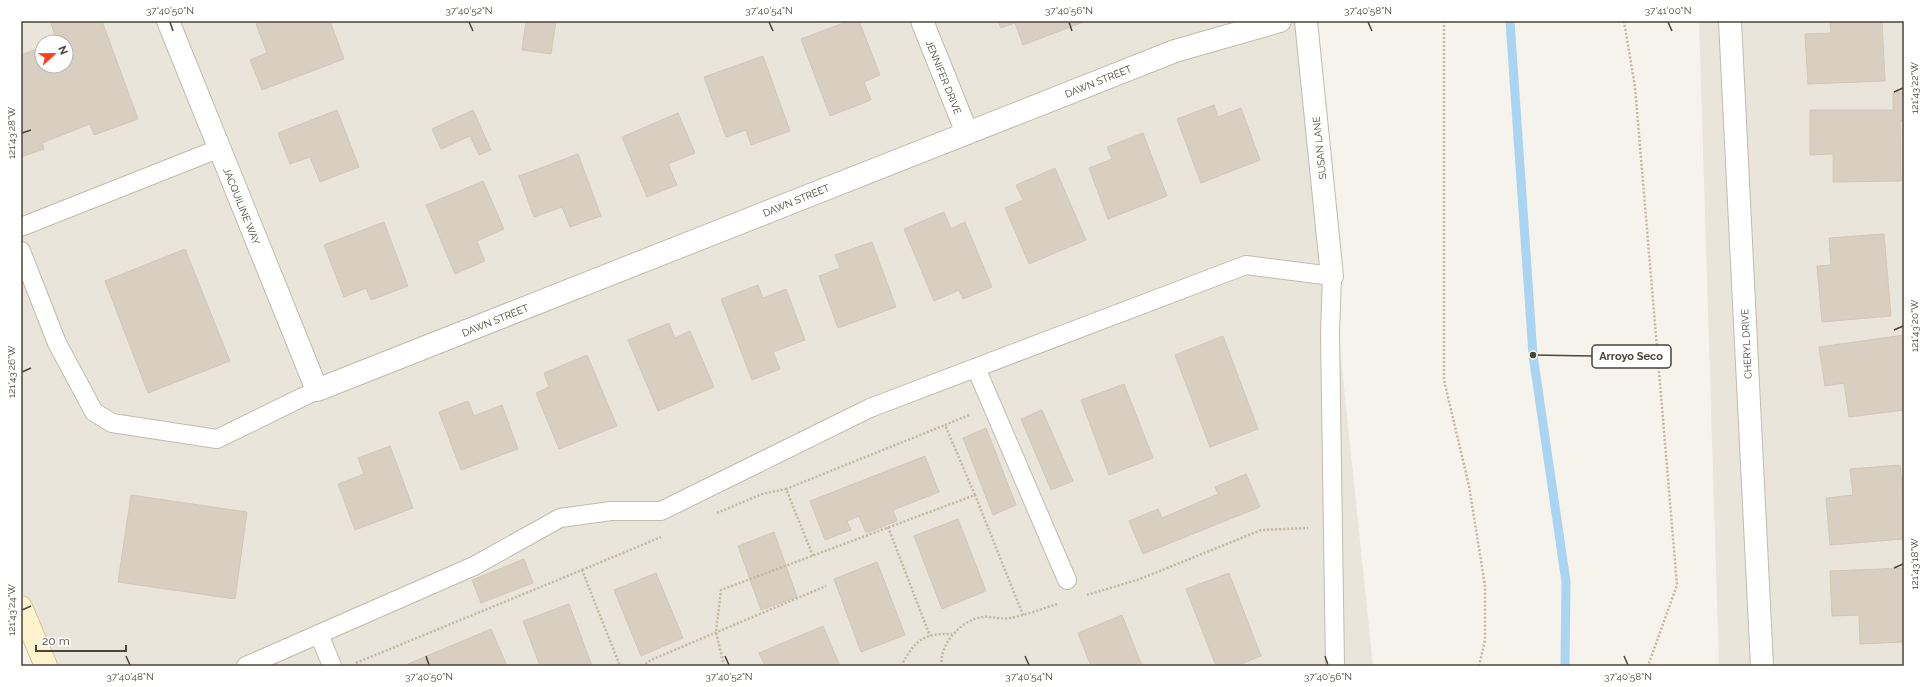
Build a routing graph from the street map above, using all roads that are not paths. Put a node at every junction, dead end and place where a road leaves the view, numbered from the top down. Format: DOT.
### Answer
graph roads {
  1 [pos="168,21"];
  2 [pos="922,21"];
  3 [pos="1280,21"];
  4 [pos="1306,21"];
  5 [pos="1730,21"];
  6 [pos="967,133"];
  7 [pos="218,148"];
  8 [pos="21,227"];
  9 [pos="21,251"];
  10 [pos="1332,276"];
  11 [pos="976,368"];
  12 [pos="317,390"];
  13 [pos="1067,580"];
  14 [pos="21,607"];
  15 [pos="319,634"];
  16 [pos="46,666"];
  17 [pos="246,666"];
  18 [pos="332,666"];
  19 [pos="1335,666"];
  20 [pos="1762,666"];
  1 -- 7 [label="street, JACQUILINE WAY"];
  2 -- 6 [label="street, JENNIFER DRIVE"];
  3 -- 6 [label="street, DAWN STREET"];
  4 -- 10 [label="street, SUSAN LANE"];
  5 -- 20 [label="street, CHERYL DRIVE"];
  6 -- 12 [label="street, DAWN STREET"];
  7 -- 8 [label="lane"];
  7 -- 12 [label="street, JACQUILINE WAY"];
  9 -- 12 [label="lane"];
  10 -- 11 [label="lane"];
  10 -- 19 [label="lane"];
  11 -- 13 [label="lane"];
  11 -- 15 [label="lane"];
  14 -- 16 [label="main road"];
  15 -- 17 [label="lane"];
  15 -- 18 [label="lane"];
}
